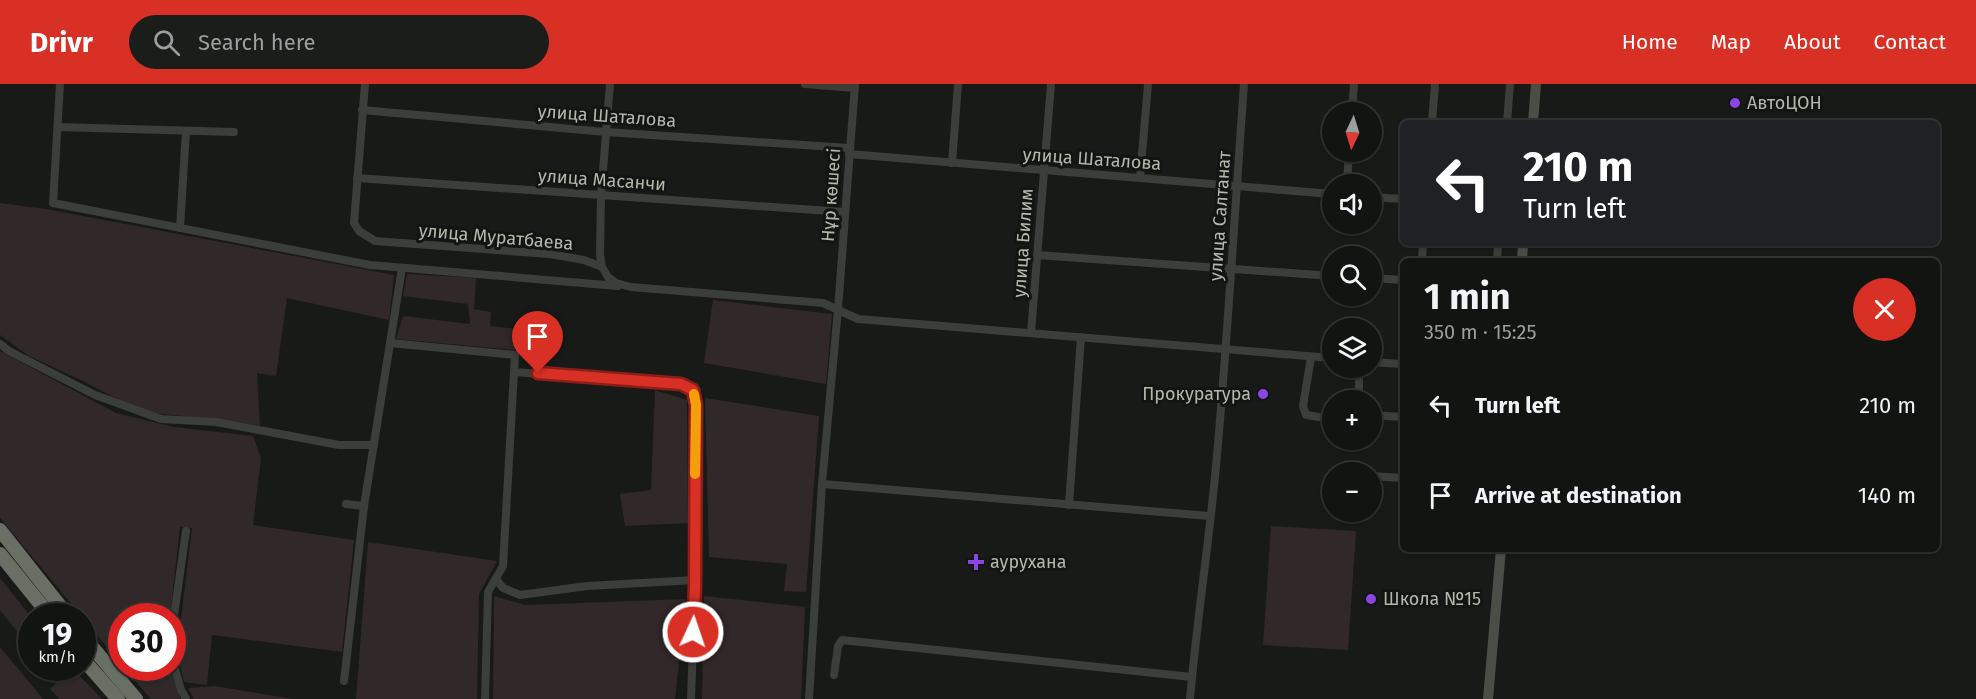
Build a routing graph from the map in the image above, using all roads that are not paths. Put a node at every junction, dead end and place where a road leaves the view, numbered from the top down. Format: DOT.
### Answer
graph roads {
  1 [pos="60,84"];
  2 [pos="365,84"];
  3 [pos="610,84"];
  4 [pos="805,84"];
  5 [pos="958,84"];
  6 [pos="1051,84"];
  7 [pos="1148,84"];
  8 [pos="1244,84"];
  9 [pos="1354,84"];
  10 [pos="1435,84"];
  11 [pos="1510,84"];
  12 [pos="1536,84"];
  13 [pos="854,86"];
  14 [pos="1353,102"];
  15 [pos="362,110"];
  16 [pos="1432,120"];
  17 [pos="1507,120"];
  18 [pos="1533,120"];
  19 [pos="58,127"];
  20 [pos="186,131"];
  21 [pos="234,132"];
  22 [pos="606,132"];
  23 [pos="849,151"];
  24 [pos="952,163"];
  25 [pos="1043,171"];
  26 [pos="357,178"];
  27 [pos="1140,178"];
  28 [pos="1238,186"];
  29 [pos="1322,193"];
  30 [pos="601,195"];
  31 [pos="1382,198"];
  32 [pos="1400,199"];
  33 [pos="844,212"];
  34 [pos="180,228"];
  35 [pos="1037,255"];
  36 [pos="602,267"];
  37 [pos="402,268"];
  38 [pos="1231,269"];
  39 [pos="1322,275"];
  40 [pos="1382,279"];
  41 [pos="1400,280"];
  42 [pos="631,287"];
  43 [pos="838,309"];
  44 [pos="1031,333"];
  45 [pos="1081,337"];
  46 [pos="390,343"];
  47 [pos="0,344"];
  48 [pos="1225,350"];
  49 [pos="1311,357"];
  50 [pos="1322,358"];
  51 [pos="1382,363"];
  52 [pos="1400,364"];
  53 [pos="514,372"];
  54 [pos="1382,416"];
  55 [pos="1322,417"];
  56 [pos="1400,417"];
  57 [pos="374,446"];
  58 [pos="1382,477"];
  59 [pos="1400,478"];
  60 [pos="822,484"];
  61 [pos="346,504"];
  62 [pos="1069,505"];
  63 [pos="364,506"];
  64 [pos="1210,516"];
  65 [pos="0,530"];
  66 [pos="186,531"];
  67 [pos="1501,552"];
  68 [pos="0,554"];
  69 [pos="496,579"];
  70 [pos="695,580"];
  71 [pos="40,603"];
  72 [pos="58,603"];
  73 [pos="176,603"];
  74 [pos="96,652"];
  75 [pos="96,674"];
  76 [pos="834,675"];
  77 [pos="1192,677"];
  78 [pos="178,681"];
  79 [pos="344,681"];
  80 [pos="118,699"];
  81 [pos="136,699"];
  82 [pos="186,699"];
  83 [pos="485,699"];
  84 [pos="691,699"];
  85 [pos="809,699"];
  86 [pos="1190,699"];
  87 [pos="1488,699"];
  1 -- 19 [label="street"];
  2 -- 15 [label="street"];
  3 -- 22 [label="street"];
  4 -- 13 [label="street"];
  5 -- 24 [label="street"];
  6 -- 25 [label="street, улица Билим"];
  7 -- 27 [label="street"];
  8 -- 28 [label="street, улица Салтанат"];
  9 -- 14 [label="street"];
  10 -- 16 [label="street"];
  11 -- 17 [label="street"];
  12 -- 18 [label="street"];
  13 -- 23 [label="street, Нұр көшесі"];
  15 -- 22 [label="street, улица Шаталова"];
  15 -- 26 [label="street"];
  19 -- 20 [label="street"];
  19 -- 34 [label="street"];
  20 -- 21 [label="street"];
  20 -- 34 [label="street"];
  22 -- 23 [label="street, улица Шаталова"];
  22 -- 30 [label="street"];
  23 -- 24 [label="street, улица Шаталова"];
  23 -- 33 [label="street, Нұр көшесі"];
  24 -- 25 [label="street, улица Шаталова"];
  25 -- 27 [label="street, улица Шаталова"];
  25 -- 35 [label="street, улица Билим"];
  26 -- 30 [label="street, улица Масанчи"];
  26 -- 36 [label="street, улица Муратбаева"];
  27 -- 28 [label="street, улица Шаталова"];
  28 -- 29 [label="street, улица Шаталова"];
  28 -- 38 [label="street, улица Салтанат"];
  30 -- 33 [label="street, улица Масанчи"];
  30 -- 36 [label="street"];
  31 -- 32 [label="street"];
  33 -- 43 [label="street, Нұр көшесі"];
  34 -- 37 [label="street"];
  35 -- 38 [label="street"];
  35 -- 44 [label="street, улица Билим"];
  36 -- 42 [label="street, улица Муратбаева"];
  37 -- 42 [label="street"];
  37 -- 46 [label="street"];
  38 -- 39 [label="street"];
  38 -- 48 [label="street, улица Салтанат"];
  40 -- 41 [label="street"];
  42 -- 43 [label="street, улица Муратбаева"];
  43 -- 44 [label="street, улица Муратбаева"];
  43 -- 60 [label="street, Нұр көшесі"];
  44 -- 45 [label="street, улица Муратбаева"];
  45 -- 48 [label="street, улица Муратбаева"];
  45 -- 62 [label="street"];
  46 -- 53 [label="street"];
  46 -- 57 [label="street"];
  47 -- 57 [label="street"];
  48 -- 49 [label="street, улица Муратбаева"];
  48 -- 64 [label="street, улица Салтанат"];
  49 -- 50 [label="street, улица Муратбаева"];
  49 -- 55 [label="street"];
  51 -- 52 [label="street"];
  53 -- 69 [label="street"];
  53 -- 70 [label="street"];
  54 -- 56 [label="street"];
  57 -- 63 [label="street"];
  58 -- 59 [label="street"];
  60 -- 62 [label="street"];
  60 -- 85 [label="street, Нұр көшесі"];
  61 -- 63 [label="street"];
  62 -- 64 [label="street"];
  63 -- 79 [label="street"];
  64 -- 77 [label="street, улица Салтанат"];
  65 -- 72 [label="highway"];
  66 -- 73 [label="street"];
  67 -- 87 [label="street"];
  68 -- 71 [label="highway"];
  69 -- 70 [label="street"];
  69 -- 83 [label="street"];
  70 -- 84 [label="street"];
  74 -- 81 [label="highway"];
  75 -- 80 [label="highway"];
  76 -- 77 [label="street"];
  77 -- 86 [label="street, улица Салтанат"];
  78 -- 82 [label="street"];
}
